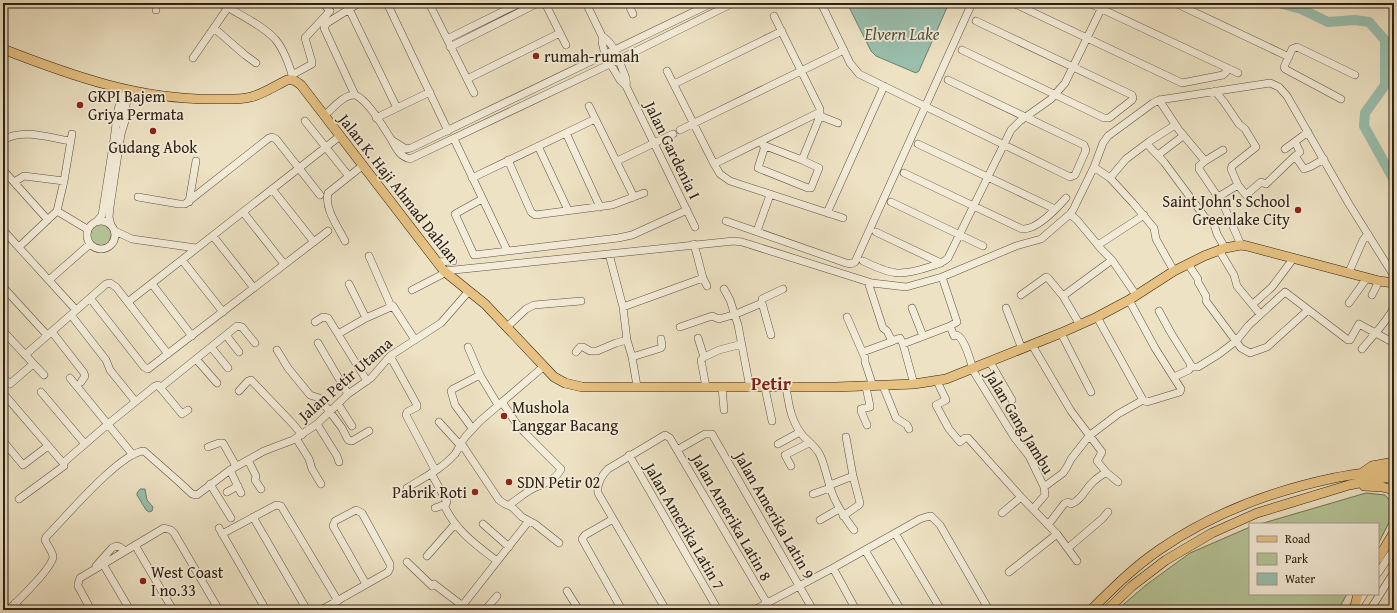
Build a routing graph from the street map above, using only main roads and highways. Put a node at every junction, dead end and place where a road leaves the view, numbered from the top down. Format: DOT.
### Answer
graph roads {
  1 [pos="3,49"];
  2 [pos="1394,283"];
  3 [pos="1394,462"];
  4 [pos="1394,469"];
  5 [pos="1361,474"];
  6 [pos="1394,476"];
  7 [pos="1349,485"];
  8 [pos="1394,490"];
  9 [pos="1394,532"];
  10 [pos="1379,557"];
  11 [pos="1358,595"];
  12 [pos="1091,610"];
  13 [pos="1107,610"];
  14 [pos="1354,610"];
  1 -- 2 [label="main road, Jalan K. Haji Ahmad Dahlan"];
  3 -- 5 [label="main road"];
  4 -- 5 [label="main road"];
  5 -- 12 [label="main road"];
  6 -- 7 [label="main road"];
  7 -- 8 [label="main road"];
  7 -- 13 [label="main road"];
  9 -- 10 [label="main road"];
  11 -- 14 [label="main road"];
}
